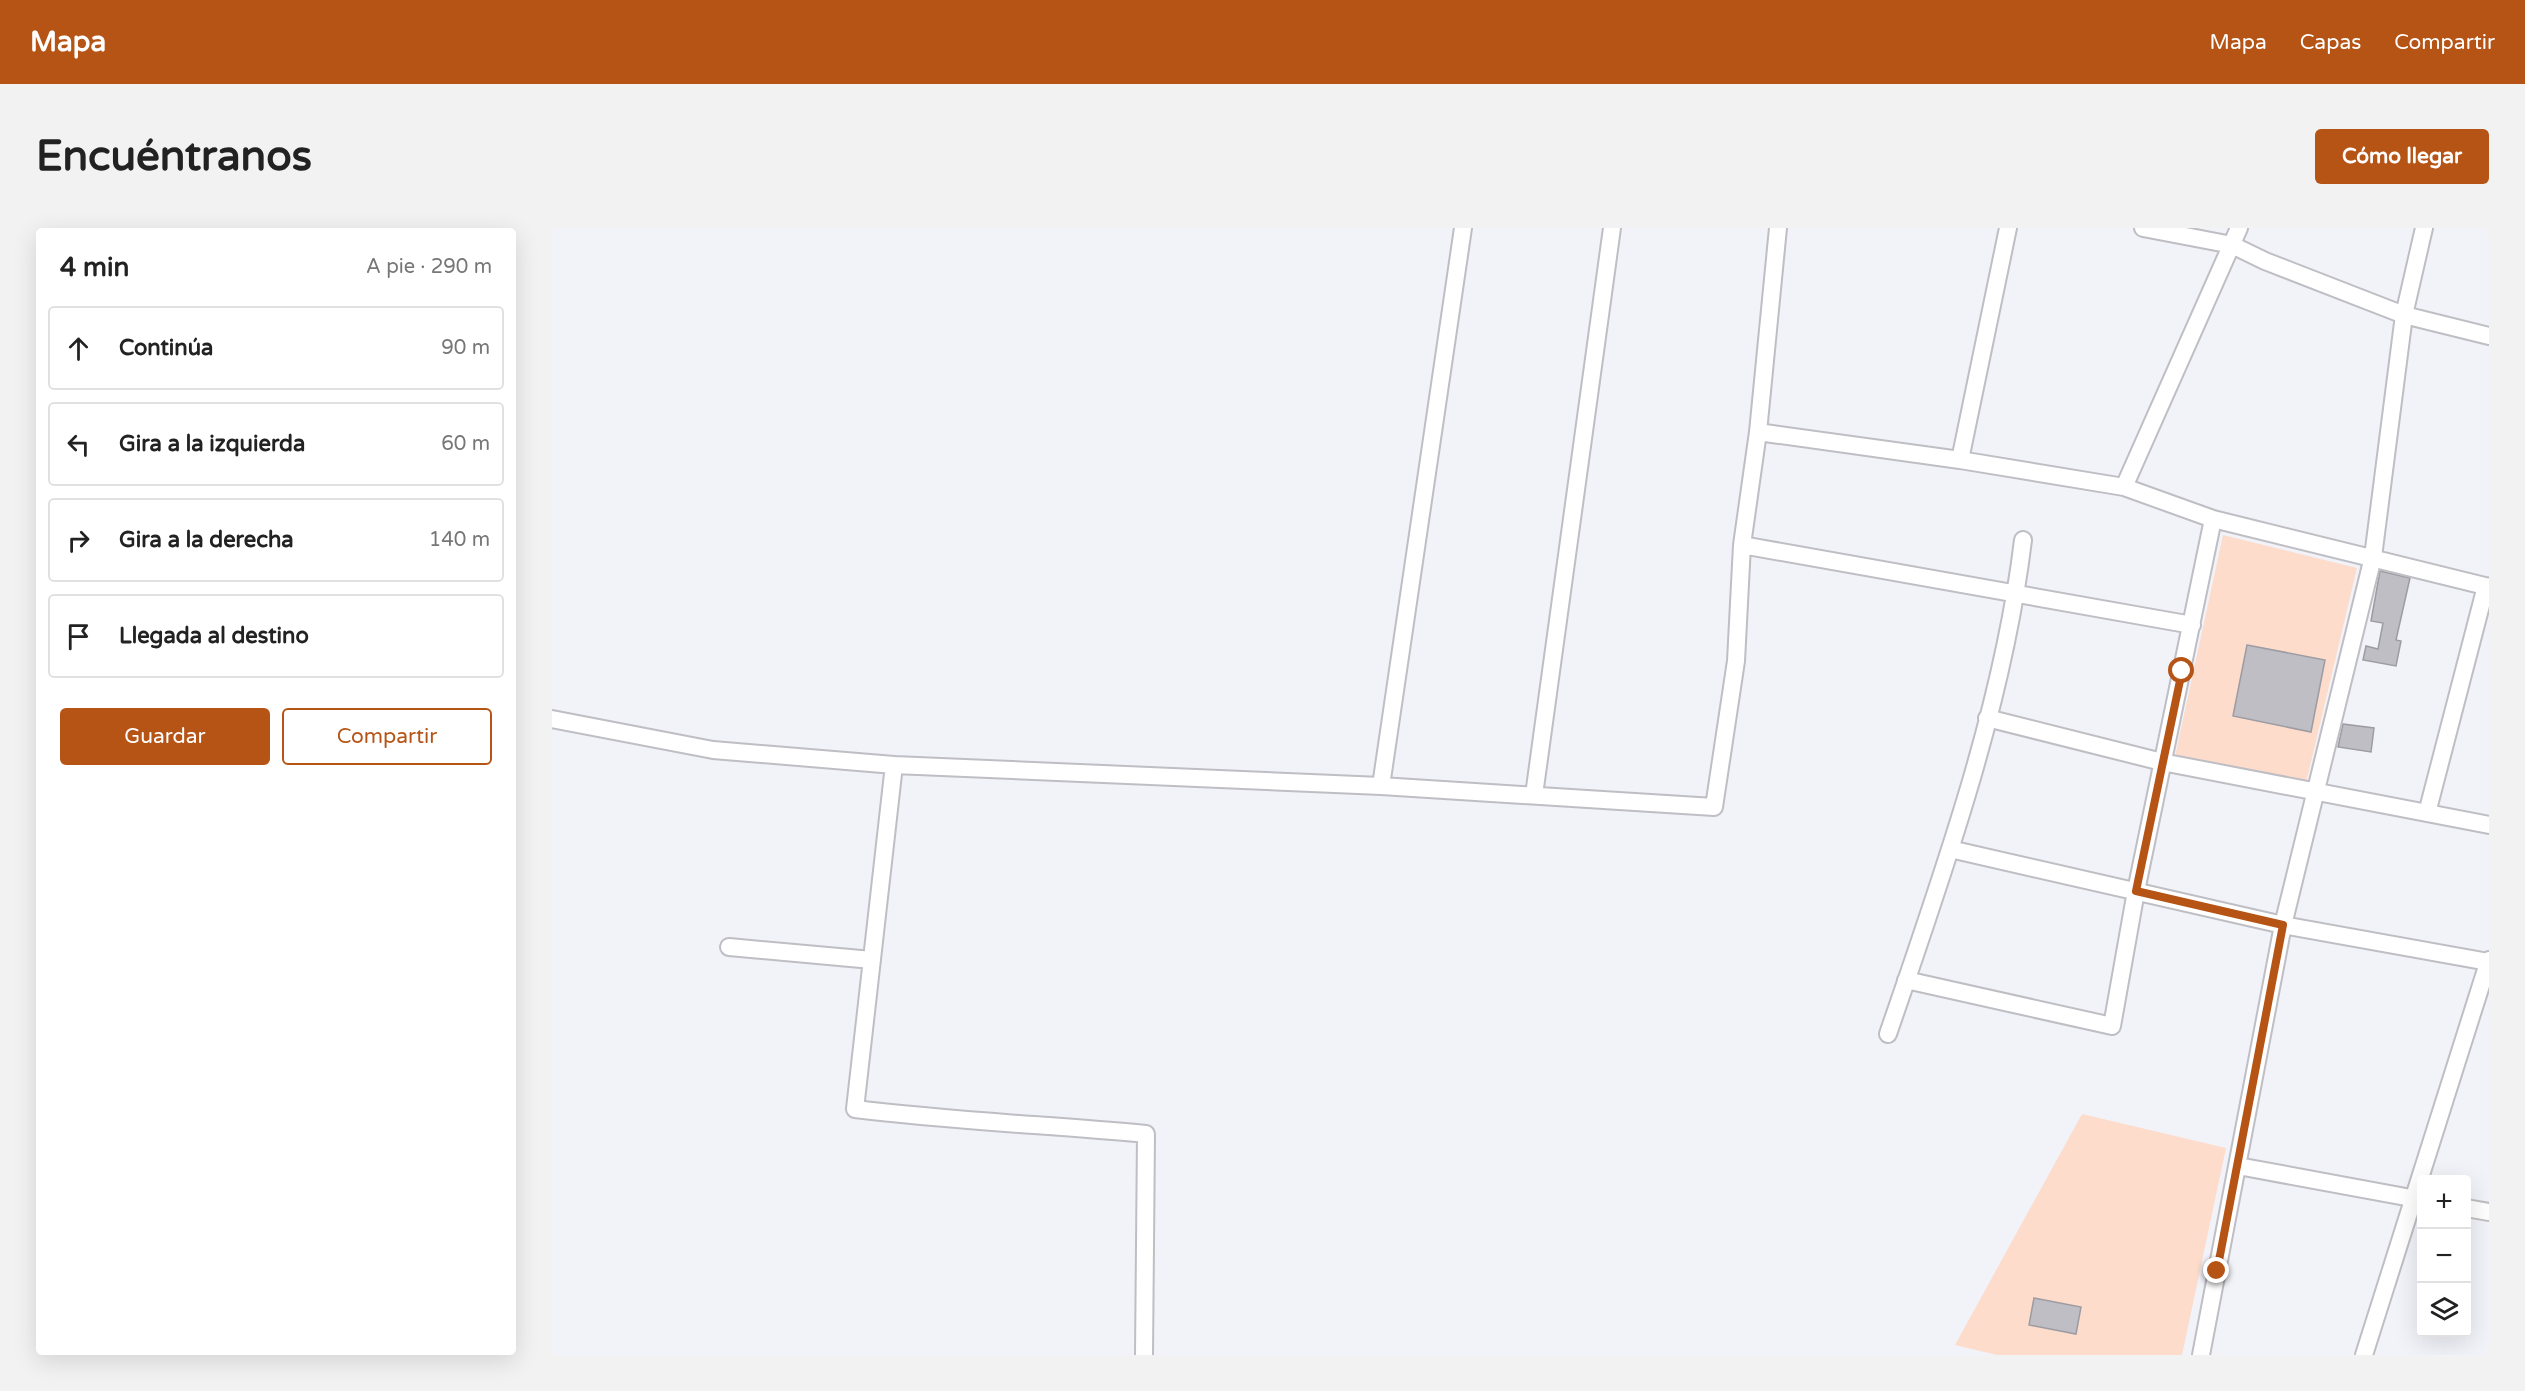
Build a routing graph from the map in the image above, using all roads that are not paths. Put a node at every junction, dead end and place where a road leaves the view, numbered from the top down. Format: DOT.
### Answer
graph roads {
  1 [pos="1463,228"];
  2 [pos="1612,228"];
  3 [pos="1778,228"];
  4 [pos="2008,228"];
  5 [pos="2143,228"];
  6 [pos="2240,228"];
  7 [pos="2424,228"];
  8 [pos="2232,244"];
  9 [pos="2404,315"];
  10 [pos="2489,336"];
  11 [pos="1758,432"];
  12 [pos="1960,460"];
  13 [pos="2124,487"];
  14 [pos="2213,519"];
  15 [pos="2023,540"];
  16 [pos="1742,545"];
  17 [pos="2373,557"];
  18 [pos="2487,587"];
  19 [pos="2017,594"];
  20 [pos="2192,625"];
  21 [pos="1987,718"];
  22 [pos="552,719"];
  23 [pos="2162,762"];
  24 [pos="894,765"];
  25 [pos="1381,786"];
  26 [pos="2314,792"];
  27 [pos="1534,795"];
  28 [pos="2427,813"];
  29 [pos="2489,825"];
  30 [pos="1950,849"];
  31 [pos="2136,891"];
  32 [pos="2283,925"];
  33 [pos="729,947"];
  34 [pos="872,960"];
  35 [pos="2489,961"];
  36 [pos="1906,980"];
  37 [pos="1888,1034"];
  38 [pos="2238,1166"];
  39 [pos="2424,1175"];
  40 [pos="2417,1199"];
  41 [pos="2471,1209"];
  42 [pos="2489,1212"];
  43 [pos="1144,1355"];
  44 [pos="2201,1355"];
  45 [pos="2364,1355"];
  1 -- 25 [label="street"];
  2 -- 27 [label="street"];
  3 -- 11 [label="street"];
  4 -- 12 [label="street"];
  5 -- 8 [label="street"];
  6 -- 8 [label="street"];
  7 -- 9 [label="street"];
  8 -- 9 [label="street"];
  8 -- 13 [label="street"];
  9 -- 10 [label="street"];
  9 -- 17 [label="street"];
  11 -- 12 [label="street"];
  11 -- 16 [label="street"];
  12 -- 13 [label="street"];
  13 -- 14 [label="street"];
  14 -- 17 [label="street"];
  14 -- 20 [label="street"];
  15 -- 19 [label="street"];
  16 -- 19 [label="street"];
  16 -- 27 [label="street"];
  17 -- 18 [label="street"];
  17 -- 26 [label="street"];
  18 -- 28 [label="street"];
  19 -- 20 [label="street"];
  19 -- 21 [label="street"];
  20 -- 23 [label="street"];
  21 -- 23 [label="street"];
  21 -- 30 [label="street"];
  22 -- 24 [label="street"];
  23 -- 26 [label="street"];
  23 -- 31 [label="street"];
  24 -- 25 [label="street"];
  24 -- 34 [label="street"];
  25 -- 27 [label="street"];
  26 -- 28 [label="street"];
  26 -- 32 [label="street"];
  28 -- 29 [label="street"];
  30 -- 31 [label="street"];
  30 -- 36 [label="street"];
  31 -- 32 [label="street"];
  31 -- 36 [label="street"];
  32 -- 35 [label="street"];
  32 -- 38 [label="street"];
  33 -- 34 [label="street"];
  34 -- 43 [label="street"];
  35 -- 39 [label="street"];
  36 -- 37 [label="street"];
  38 -- 40 [label="street"];
  38 -- 44 [label="street"];
  40 -- 45 [label="street"];
  41 -- 42 [label="street"];
}
